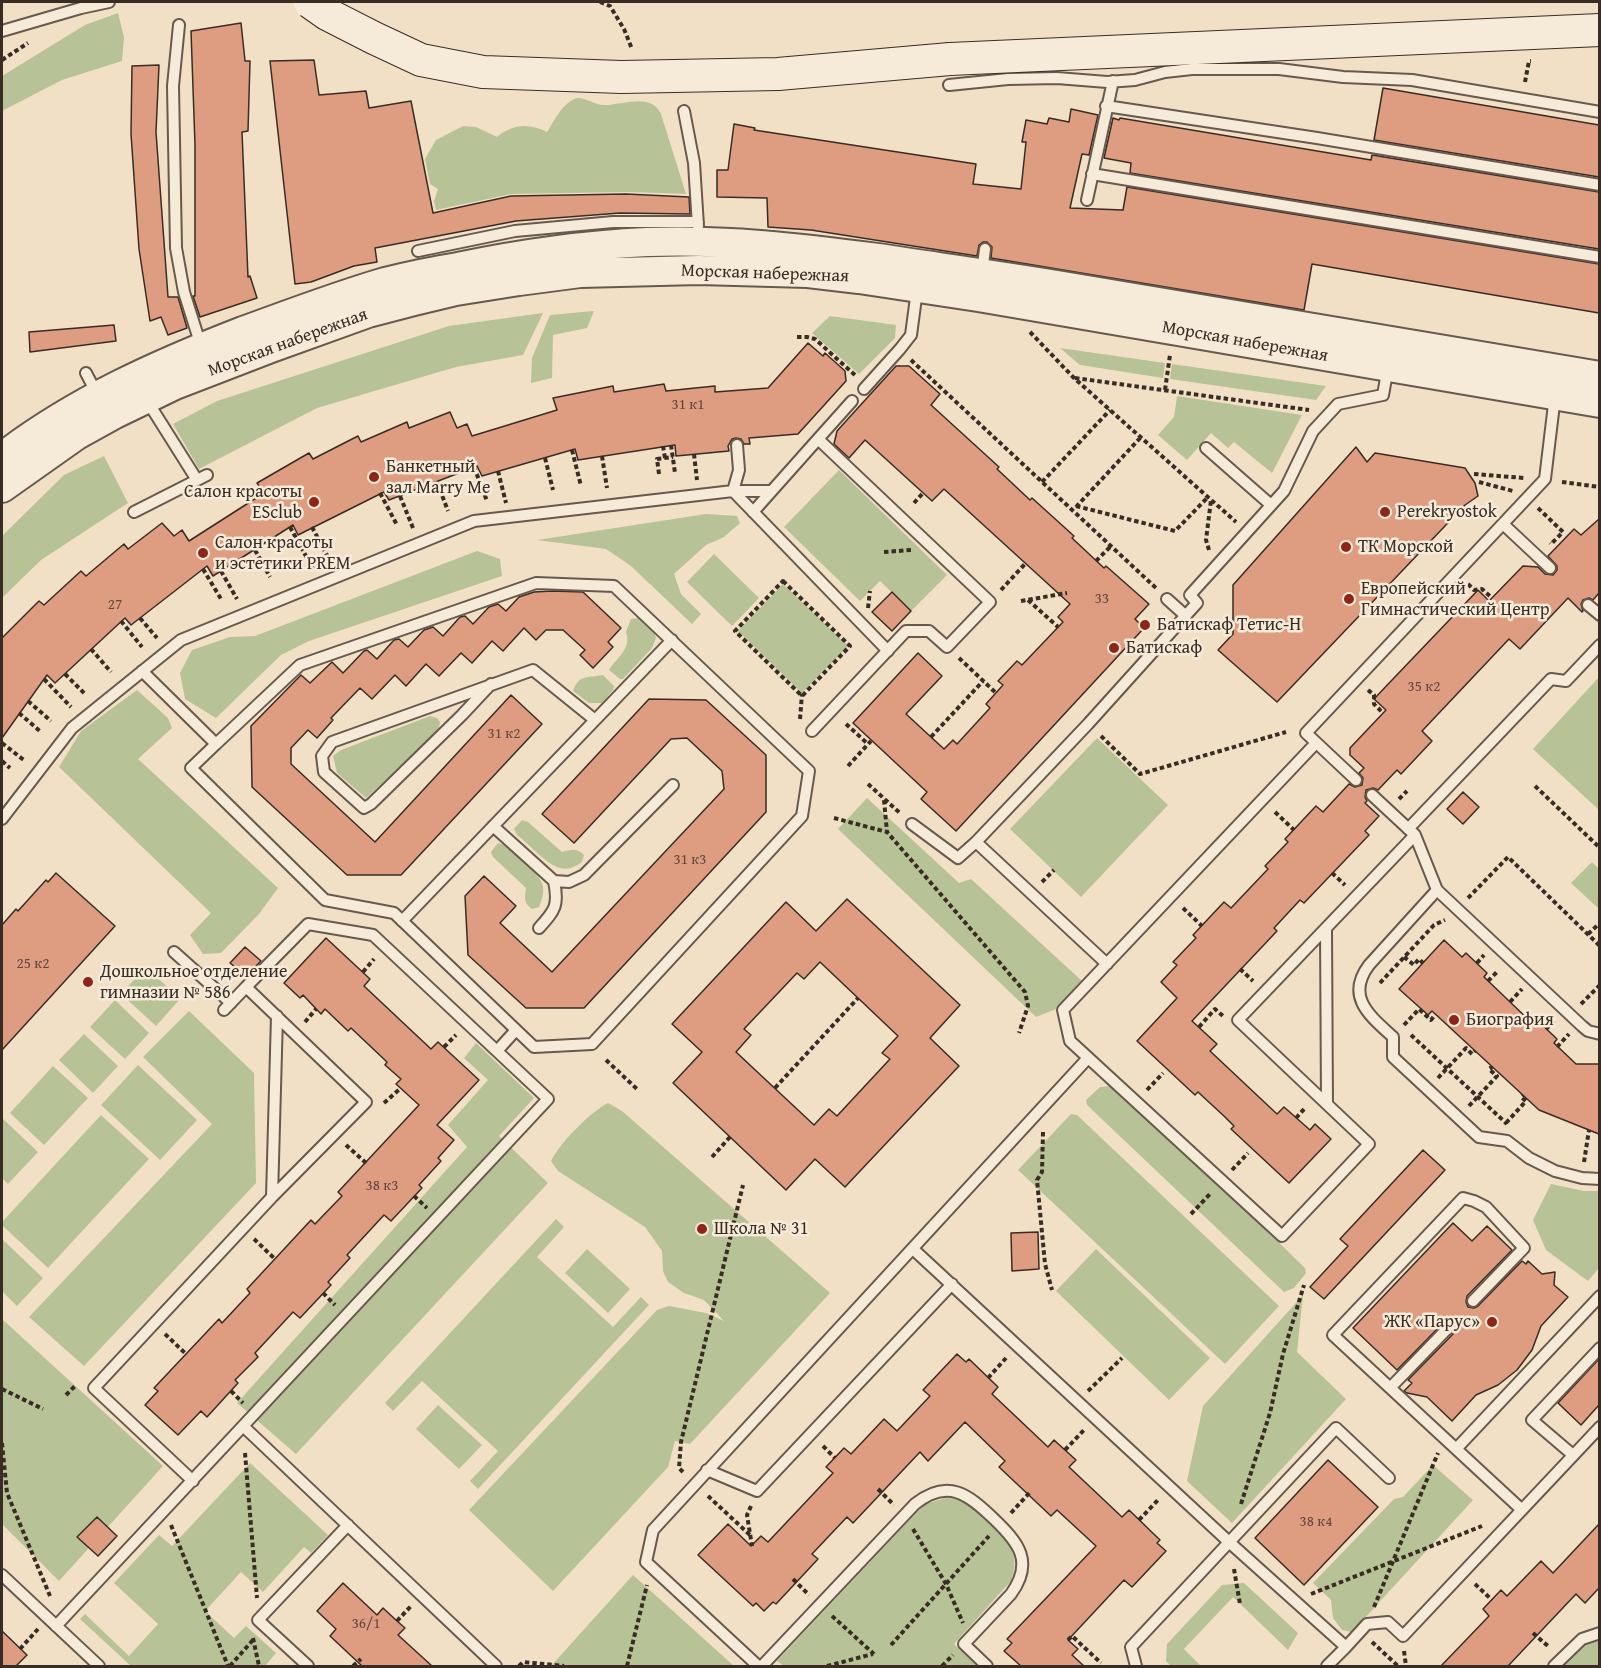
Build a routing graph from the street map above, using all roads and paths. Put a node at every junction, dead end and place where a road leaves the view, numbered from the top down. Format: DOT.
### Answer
graph roads {
  1 [pos="109,2"];
  2 [pos="310,2"];
  3 [pos="179,25"];
  4 [pos="1599,30"];
  5 [pos="2,32"];
  6 [pos="1537,59"];
  7 [pos="949,72"];
  8 [pos="1113,81"];
  9 [pos="1517,98"];
  10 [pos="1106,106"];
  11 [pos="684,111"];
  12 [pos="1599,112"];
  13 [pos="1092,174"];
  14 [pos="1599,185"];
  15 [pos="1087,200"];
  16 [pos="418,251"];
  17 [pos="709,252"];
  18 [pos="1599,257"];
  19 [pos="919,276"];
  20 [pos="981,278"];
  21 [pos="1028,331"];
  22 [pos="797,337"];
  23 [pos="1171,346"];
  24 [pos="206,360"];
  25 [pos="1388,367"];
  26 [pos="926,373"];
  27 [pos="1599,376"];
  28 [pos="1074,378"];
  29 [pos="1556,382"];
  30 [pos="866,387"];
  31 [pos="1165,390"];
  32 [pos="145,398"];
  33 [pos="852,402"];
  34 [pos="1599,403"];
  35 [pos="1110,410"];
  36 [pos="1330,413"];
  37 [pos="1141,437"];
  38 [pos="818,439"];
  39 [pos="671,445"];
  40 [pos="737,445"];
  41 [pos="663,446"];
  42 [pos="1206,448"];
  43 [pos="572,450"];
  44 [pos="694,454"];
  45 [pos="602,456"];
  46 [pos="2,457"];
  47 [pos="673,457"];
  48 [pos="545,458"];
  49 [pos="665,458"];
  50 [pos="474,467"];
  51 [pos="498,471"];
  52 [pos="675,473"];
  53 [pos="659,474"];
  54 [pos="437,482"];
  55 [pos="1042,482"];
  56 [pos="581,486"];
  57 [pos="2,488"];
  58 [pos="553,490"];
  59 [pos="733,491"];
  60 [pos="771,491"];
  61 [pos="380,493"];
  62 [pos="923,493"];
  63 [pos="699,495"];
  64 [pos="400,496"];
  65 [pos="1210,498"];
  66 [pos="487,501"];
  67 [pos="914,503"];
  68 [pos="610,505"];
  69 [pos="1271,505"];
  70 [pos="1074,508"];
  71 [pos="448,511"];
  72 [pos="134,512"];
  73 [pos="753,512"];
  74 [pos="509,517"];
  75 [pos="1503,524"];
  76 [pos="397,525"];
  77 [pos="290,527"];
  78 [pos="312,527"];
  79 [pos="1559,528"];
  80 [pos="1247,532"];
  81 [pos="419,543"];
  82 [pos="1551,544"];
  83 [pos="1111,546"];
  84 [pos="255,550"];
  85 [pos="1096,561"];
  86 [pos="1025,564"];
  87 [pos="1215,568"];
  88 [pos="1550,568"];
  89 [pos="203,569"];
  90 [pos="221,571"];
  91 [pos="338,576"];
  92 [pos="270,577"];
  93 [pos="1146,579"];
  94 [pos="320,583"];
  95 [pos="1474,590"];
  96 [pos="1067,593"];
  97 [pos="1492,598"];
  98 [pos="221,599"];
  99 [pos="1167,599"];
  100 [pos="1028,600"];
  101 [pos="1022,601"];
  102 [pos="990,602"];
  103 [pos="1588,605"];
  104 [pos="246,614"];
  105 [pos="1185,615"];
  106 [pos="1599,615"];
  107 [pos="140,618"];
  108 [pos="121,621"];
  109 [pos="1058,627"];
  110 [pos="672,640"];
  111 [pos="1599,645"];
  112 [pos="142,647"];
  113 [pos="947,647"];
  114 [pos="91,649"];
  115 [pos="168,651"];
  116 [pos="888,651"];
  117 [pos="142,671"];
  118 [pos="111,672"];
  119 [pos="65,674"];
  120 [pos="44,679"];
  121 [pos="983,681"];
  122 [pos="491,684"];
  123 [pos="996,693"];
  124 [pos="802,694"];
  125 [pos="1374,695"];
  126 [pos="28,701"];
  127 [pos="98,707"];
  128 [pos="19,713"];
  129 [pos="1383,713"];
  130 [pos="83,718"];
  131 [pos="595,720"];
  132 [pos="800,720"];
  133 [pos="51,721"];
  134 [pos="846,724"];
  135 [pos="1088,724"];
  136 [pos="812,731"];
  137 [pos="41,732"];
  138 [pos="1286,732"];
  139 [pos="931,737"];
  140 [pos="1316,742"];
  141 [pos="2,743"];
  142 [pos="216,744"];
  143 [pos="2,761"];
  144 [pos="848,765"];
  145 [pos="10,768"];
  146 [pos="39,770"];
  147 [pos="1356,780"];
  148 [pos="868,784"];
  149 [pos="673,785"];
  150 [pos="1535,786"];
  151 [pos="1372,795"];
  152 [pos="884,799"];
  153 [pos="1262,800"];
  154 [pos="834,818"];
  155 [pos="2,819"];
  156 [pos="912,825"];
  157 [pos="493,826"];
  158 [pos="1294,830"];
  159 [pos="887,832"];
  160 [pos="1412,832"];
  161 [pos="976,842"];
  162 [pos="1599,848"];
  163 [pos="554,881"];
  164 [pos="1437,890"];
  165 [pos="1171,896"];
  166 [pos="1457,909"];
  167 [pos="1450,919"];
  168 [pos="402,921"];
  169 [pos="1599,923"];
  170 [pos="1202,926"];
  171 [pos="539,928"];
  172 [pos="1326,929"];
  173 [pos="1588,934"];
  174 [pos="1389,942"];
  175 [pos="1599,945"];
  176 [pos="174,951"];
  177 [pos="1405,957"];
  178 [pos="1423,963"];
  179 [pos="1107,964"];
  180 [pos="1599,985"];
  181 [pos="246,987"];
  182 [pos="1378,987"];
  183 [pos="858,998"];
  184 [pos="1435,1015"];
  185 [pos="277,1016"];
  186 [pos="1570,1016"];
  187 [pos="1228,1020"];
  188 [pos="1395,1021"];
  189 [pos="1199,1027"];
  190 [pos="1402,1027"];
  191 [pos="516,1030"];
  192 [pos="1019,1033"];
  193 [pos="1599,1034"];
  194 [pos="1393,1037"];
  195 [pos="497,1051"];
  196 [pos="1475,1051"];
  197 [pos="1088,1058"];
  198 [pos="606,1060"];
  199 [pos="1492,1066"];
  200 [pos="1447,1068"];
  201 [pos="1163,1073"];
  202 [pos="774,1088"];
  203 [pos="637,1089"];
  204 [pos="1427,1089"];
  205 [pos="1523,1095"];
  206 [pos="1478,1097"];
  207 [pos="1136,1101"];
  208 [pos="1327,1104"];
  209 [pos="1044,1106"];
  210 [pos="1458,1118"];
  211 [pos="1506,1123"];
  212 [pos="1589,1130"];
  213 [pos="1515,1131"];
  214 [pos="334,1134"];
  215 [pos="730,1137"];
  216 [pos="1491,1139"];
  217 [pos="712,1157"];
  218 [pos="1576,1161"];
  219 [pos="366,1163"];
  220 [pos="1584,1163"];
  221 [pos="1592,1164"];
  222 [pos="1582,1178"];
  223 [pos="1599,1179"];
  224 [pos="1222,1181"];
  225 [pos="742,1185"];
  226 [pos="272,1197"];
  227 [pos="1191,1214"];
  228 [pos="243,1228"];
  229 [pos="913,1249"];
  230 [pos="275,1259"];
  231 [pos="952,1284"];
  232 [pos="1304,1285"];
  233 [pos="1052,1290"];
  234 [pos="1599,1296"];
  235 [pos="1473,1301"];
  236 [pos="154,1324"];
  237 [pos="1447,1329"];
  238 [pos="1018,1346"];
  239 [pos="1599,1348"];
  240 [pos="186,1354"];
  241 [pos="1122,1358"];
  242 [pos="988,1378"];
  243 [pos="1390,1388"];
  244 [pos="2,1389"];
  245 [pos="1078,1402"];
  246 [pos="43,1409"];
  247 [pos="1096,1418"];
  248 [pos="243,1426"];
  249 [pos="1599,1427"];
  250 [pos="1444,1438"];
  251 [pos="2,1443"];
  252 [pos="1456,1449"];
  253 [pos="1065,1450"];
  254 [pos="1573,1455"];
  255 [pos="3,1466"];
  256 [pos="707,1470"];
  257 [pos="1389,1478"];
  258 [pos="193,1480"];
  259 [pos="695,1484"];
  260 [pos="1170,1487"];
  261 [pos="757,1491"];
  262 [pos="1031,1491"];
  263 [pos="165,1510"];
  264 [pos="1522,1510"];
  265 [pos="905,1515"];
  266 [pos="1139,1520"];
  267 [pos="1000,1524"];
  268 [pos="348,1526"];
  269 [pos="750,1535"];
  270 [pos="1229,1542"];
  271 [pos="752,1545"];
  272 [pos="1394,1560"];
  273 [pos="1233,1563"];
  274 [pos="651,1567"];
  275 [pos="2,1575"];
  276 [pos="946,1584"];
  277 [pos="1240,1604"];
  278 [pos="820,1605"];
  279 [pos="1300,1606"];
  280 [pos="55,1622"];
  281 [pos="261,1623"];
  282 [pos="1367,1624"];
  283 [pos="1599,1633"];
  284 [pos="970,1637"];
  285 [pos="1369,1639"];
  286 [pos="1068,1640"];
  287 [pos="891,1645"];
  288 [pos="1346,1647"];
  289 [pos="20,1648"];
  290 [pos="361,1659"];
  291 [pos="1101,1663"];
  292 [pos="99,1666"];
  293 [pos="229,1666"];
  294 [pos="308,1666"];
  295 [pos="353,1666"];
  296 [pos="496,1666"];
  297 [pos="519,1666"];
  298 [pos="564,1666"];
  299 [pos="627,1666"];
  300 [pos="760,1666"];
  301 [pos="827,1666"];
  302 [pos="987,1666"];
  303 [pos="1136,1666"];
  304 [pos="1327,1666"];
  305 [pos="1398,1666"];
  306 [pos="1554,1666"];
  1 -- 5 [label="lane"];
  2 -- 7 [label="main road, bridge"];
  3 -- 24 [label="lane"];
  4 -- 7 [label="main road"];
  6 -- 9 [label="path"];
  7 -- 8 [label="lane"];
  8 -- 9 [label="lane"];
  8 -- 10 [label="lane"];
  9 -- 12 [label="lane"];
  10 -- 13 [label="lane"];
  10 -- 14 [label="lane"];
  11 -- 17 [label="lane"];
  13 -- 15 [label="lane"];
  13 -- 18 [label="lane"];
  16 -- 17 [label="lane"];
  17 -- 19 [label="street, Морская набережная"];
  17 -- 24 [label="street, Морская набережная"];
  19 -- 20 [label="street, Морская набережная"];
  19 -- 30 [label="lane"];
  20 -- 25 [label="street, Морская набережная"];
  20 -- 29 [label="street, Морская набережная"];
  21 -- 28 [label="path"];
  22 -- 30 [label="path"];
  23 -- 31 [label="path"];
  24 -- 32 [label="street, Морская набережная"];
  24 -- 46 [label="street, Морская набережная"];
  25 -- 29 [label="street, Морская набережная"];
  25 -- 36 [label="lane"];
  26 -- 55 [label="path"];
  27 -- 29 [label="street, Морская набережная"];
  28 -- 31 [label="path"];
  28 -- 35 [label="path"];
  29 -- 34 [label="street, Морская набережная"];
  29 -- 75 [label="lane"];
  31 -- 36 [label="path"];
  32 -- 57 [label="street, Морская набережная"];
  32 -- 72 [label="lane"];
  33 -- 38 [label="lane"];
  35 -- 37 [label="path"];
  35 -- 55 [label="path"];
  36 -- 69 [label="lane"];
  37 -- 65 [label="path"];
  37 -- 70 [label="path"];
  38 -- 60 [label="lane"];
  38 -- 102 [label="lane"];
  39 -- 47 [label="path"];
  40 -- 59 [label="lane"];
  41 -- 49 [label="path"];
  42 -- 69 [label="lane"];
  43 -- 56 [label="path"];
  44 -- 63 [label="path"];
  45 -- 68 [label="path"];
  47 -- 49 [label="path"];
  47 -- 52 [label="path"];
  48 -- 58 [label="path"];
  49 -- 53 [label="path"];
  50 -- 66 [label="path"];
  51 -- 74 [label="path"];
  54 -- 71 [label="path"];
  55 -- 70 [label="path"];
  59 -- 60 [label="lane"];
  59 -- 63 [label="lane"];
  59 -- 73 [label="lane"];
  60 -- 73 [label="lane"];
  61 -- 76 [label="path"];
  62 -- 67 [label="path"];
  63 -- 68 [label="lane"];
  64 -- 81 [label="path"];
  65 -- 70 [label="path"];
  65 -- 80 [label="path"];
  65 -- 87 [label="path"];
  68 -- 74 [label="lane"];
  69 -- 80 [label="lane"];
  70 -- 83 [label="path"];
  73 -- 116 [label="lane"];
  74 -- 81 [label="lane"];
  75 -- 88 [label="lane"];
  75 -- 140 [label="lane"];
  77 -- 94 [label="path"];
  78 -- 91 [label="path"];
  79 -- 82 [label="path"];
  80 -- 87 [label="lane"];
  81 -- 91 [label="lane"];
  83 -- 85 [label="path"];
  83 -- 93 [label="path"];
  84 -- 92 [label="path"];
  86 -- 102 [label="path"];
  87 -- 105 [label="lane"];
  89 -- 98 [label="path"];
  90 -- 104 [label="path"];
  91 -- 94 [label="lane"];
  94 -- 104 [label="lane"];
  95 -- 97 [label="path"];
  96 -- 100 [label="path"];
  99 -- 105 [label="lane"];
  100 -- 101 [label="path"];
  100 -- 109 [label="path"];
  102 -- 113 [label="lane"];
  103 -- 106 [label="lane"];
  104 -- 115 [label="lane"];
  105 -- 135 [label="lane"];
  107 -- 115 [label="path"];
  108 -- 112 [label="path"];
  110 -- 131 [label="lane"];
  110 -- 142 [label="lane"];
  110 -- 191 [label="lane"];
  111 -- 160 [label="lane"];
  113 -- 116 [label="lane"];
  113 -- 121 [label="path"];
  114 -- 118 [label="path"];
  115 -- 117 [label="lane"];
  116 -- 136 [label="lane"];
  117 -- 127 [label="lane"];
  117 -- 142 [label="lane"];
  119 -- 127 [label="path"];
  120 -- 130 [label="path"];
  121 -- 123 [label="path"];
  121 -- 139 [label="path"];
  122 -- 122 [label="lane"];
  122 -- 131 [label="lane"];
  124 -- 124 [label="path"];
  124 -- 132 [label="path"];
  125 -- 129 [label="path"];
  126 -- 133 [label="path"];
  127 -- 130 [label="lane"];
  128 -- 137 [label="path"];
  130 -- 146 [label="lane"];
  131 -- 157 [label="lane"];
  134 -- 144 [label="path"];
  135 -- 138 [label="path"];
  135 -- 161 [label="lane"];
  140 -- 147 [label="lane"];
  140 -- 153 [label="lane"];
  141 -- 146 [label="path"];
  142 -- 168 [label="lane"];
  143 -- 145 [label="path"];
  146 -- 155 [label="lane"];
  148 -- 152 [label="path"];
  149 -- 163 [label="lane"];
  150 -- 162 [label="path"];
  151 -- 160 [label="lane"];
  152 -- 156 [label="path"];
  152 -- 159 [label="path"];
  153 -- 158 [label="path"];
  153 -- 165 [label="lane"];
  154 -- 159 [label="path"];
  156 -- 161 [label="lane"];
  157 -- 163 [label="lane"];
  157 -- 168 [label="lane"];
  159 -- 192 [label="path"];
  160 -- 164 [label="lane"];
  160 -- 172 [label="lane"];
  161 -- 179 [label="lane"];
  163 -- 171 [label="lane"];
  164 -- 166 [label="lane"];
  164 -- 174 [label="lane"];
  165 -- 170 [label="path"];
  165 -- 179 [label="lane"];
  166 -- 173 [label="path"];
  166 -- 186 [label="lane"];
  167 -- 177 [label="path"];
  168 -- 191 [label="lane"];
  169 -- 173 [label="path"];
  172 -- 208 [label="lane"];
  172 -- 208 [label="lane"];
  173 -- 175 [label="path"];
  174 -- 177 [label="path"];
  174 -- 194 [label="lane"];
  176 -- 181 [label="lane"];
  177 -- 178 [label="path"];
  177 -- 182 [label="path"];
  179 -- 197 [label="lane"];
  180 -- 186 [label="path"];
  181 -- 185 [label="lane"];
  181 -- 195 [label="lane"];
  183 -- 202 [label="path"];
  184 -- 190 [label="path"];
  185 -- 214 [label="lane"];
  185 -- 226 [label="lane"];
  186 -- 193 [label="lane"];
  187 -- 189 [label="path"];
  188 -- 190 [label="path"];
  190 -- 194 [label="path"];
  190 -- 200 [label="path"];
  191 -- 195 [label="lane"];
  194 -- 204 [label="lane"];
  195 -- 248 [label="lane"];
  196 -- 200 [label="path"];
  197 -- 207 [label="lane"];
  197 -- 209 [label="lane"];
  198 -- 203 [label="path"];
  199 -- 206 [label="path"];
  200 -- 204 [label="path"];
  200 -- 206 [label="path"];
  201 -- 207 [label="path"];
  204 -- 210 [label="lane"];
  205 -- 211 [label="path"];
  206 -- 210 [label="path"];
  206 -- 211 [label="path"];
  207 -- 224 [label="lane"];
  208 -- 224 [label="lane"];
  209 -- 229 [label="lane"];
  209 -- 233 [label="path"];
  210 -- 216 [label="lane"];
  211 -- 213 [label="path"];
  211 -- 216 [label="path"];
  212 -- 220 [label="path"];
  214 -- 219 [label="path"];
  214 -- 226 [label="lane"];
  215 -- 217 [label="path"];
  216 -- 222 [label="lane"];
  218 -- 220 [label="path"];
  220 -- 221 [label="path"];
  220 -- 222 [label="path"];
  222 -- 223 [label="lane"];
  224 -- 227 [label="path"];
  225 -- 259 [label="path"];
  226 -- 228 [label="lane"];
  228 -- 230 [label="path"];
  228 -- 236 [label="lane"];
  229 -- 231 [label="lane"];
  229 -- 256 [label="lane"];
  231 -- 238 [label="lane"];
  231 -- 261 [label="lane"];
  232 -- 270 [label="path"];
  234 -- 252 [label="lane"];
  235 -- 243 [label="lane"];
  236 -- 240 [label="path"];
  236 -- 258 [label="lane"];
  237 -- 243 [label="lane"];
  238 -- 242 [label="path"];
  238 -- 245 [label="lane"];
  239 -- 254 [label="lane"];
  241 -- 245 [label="path"];
  243 -- 250 [label="lane"];
  244 -- 246 [label="path"];
  245 -- 247 [label="lane"];
  247 -- 253 [label="path"];
  247 -- 260 [label="lane"];
  248 -- 258 [label="lane"];
  248 -- 268 [label="lane"];
  248 -- 281 [label="path"];
  249 -- 254 [label="lane"];
  250 -- 252 [label="lane"];
  250 -- 272 [label="path"];
  251 -- 255 [label="path"];
  252 -- 264 [label="lane"];
  254 -- 264 [label="lane"];
  255 -- 280 [label="path"];
  256 -- 259 [label="lane"];
  256 -- 261 [label="lane"];
  257 -- 270 [label="lane"];
  258 -- 263 [label="lane"];
  259 -- 269 [label="path"];
  259 -- 274 [label="lane"];
  260 -- 266 [label="path"];
  260 -- 270 [label="lane"];
  261 -- 269 [label="path"];
  262 -- 267 [label="path"];
  263 -- 280 [label="lane"];
  263 -- 293 [label="path"];
  264 -- 272 [label="path"];
  264 -- 282 [label="lane"];
  265 -- 267 [label="lane"];
  265 -- 276 [label="path"];
  265 -- 278 [label="lane"];
  267 -- 276 [label="path"];
  267 -- 284 [label="lane"];
  268 -- 281 [label="lane"];
  268 -- 296 [label="lane"];
  269 -- 271 [label="path"];
  270 -- 279 [label="lane"];
  270 -- 303 [label="lane"];
  272 -- 279 [label="path"];
  272 -- 282 [label="path"];
  273 -- 277 [label="path"];
  274 -- 299 [label="path"];
  274 -- 300 [label="lane"];
  275 -- 280 [label="lane"];
  276 -- 284 [label="path"];
  276 -- 287 [label="path"];
  278 -- 300 [label="lane"];
  278 -- 301 [label="path"];
  279 -- 288 [label="lane"];
  280 -- 289 [label="path"];
  280 -- 292 [label="lane"];
  281 -- 293 [label="path"];
  281 -- 294 [label="lane"];
  282 -- 288 [label="lane"];
  283 -- 306 [label="lane"];
  284 -- 302 [label="lane"];
  285 -- 305 [label="path"];
  286 -- 291 [label="path"];
  288 -- 304 [label="lane"];
  290 -- 295 [label="path"];
  297 -- 298 [label="path"];
}
